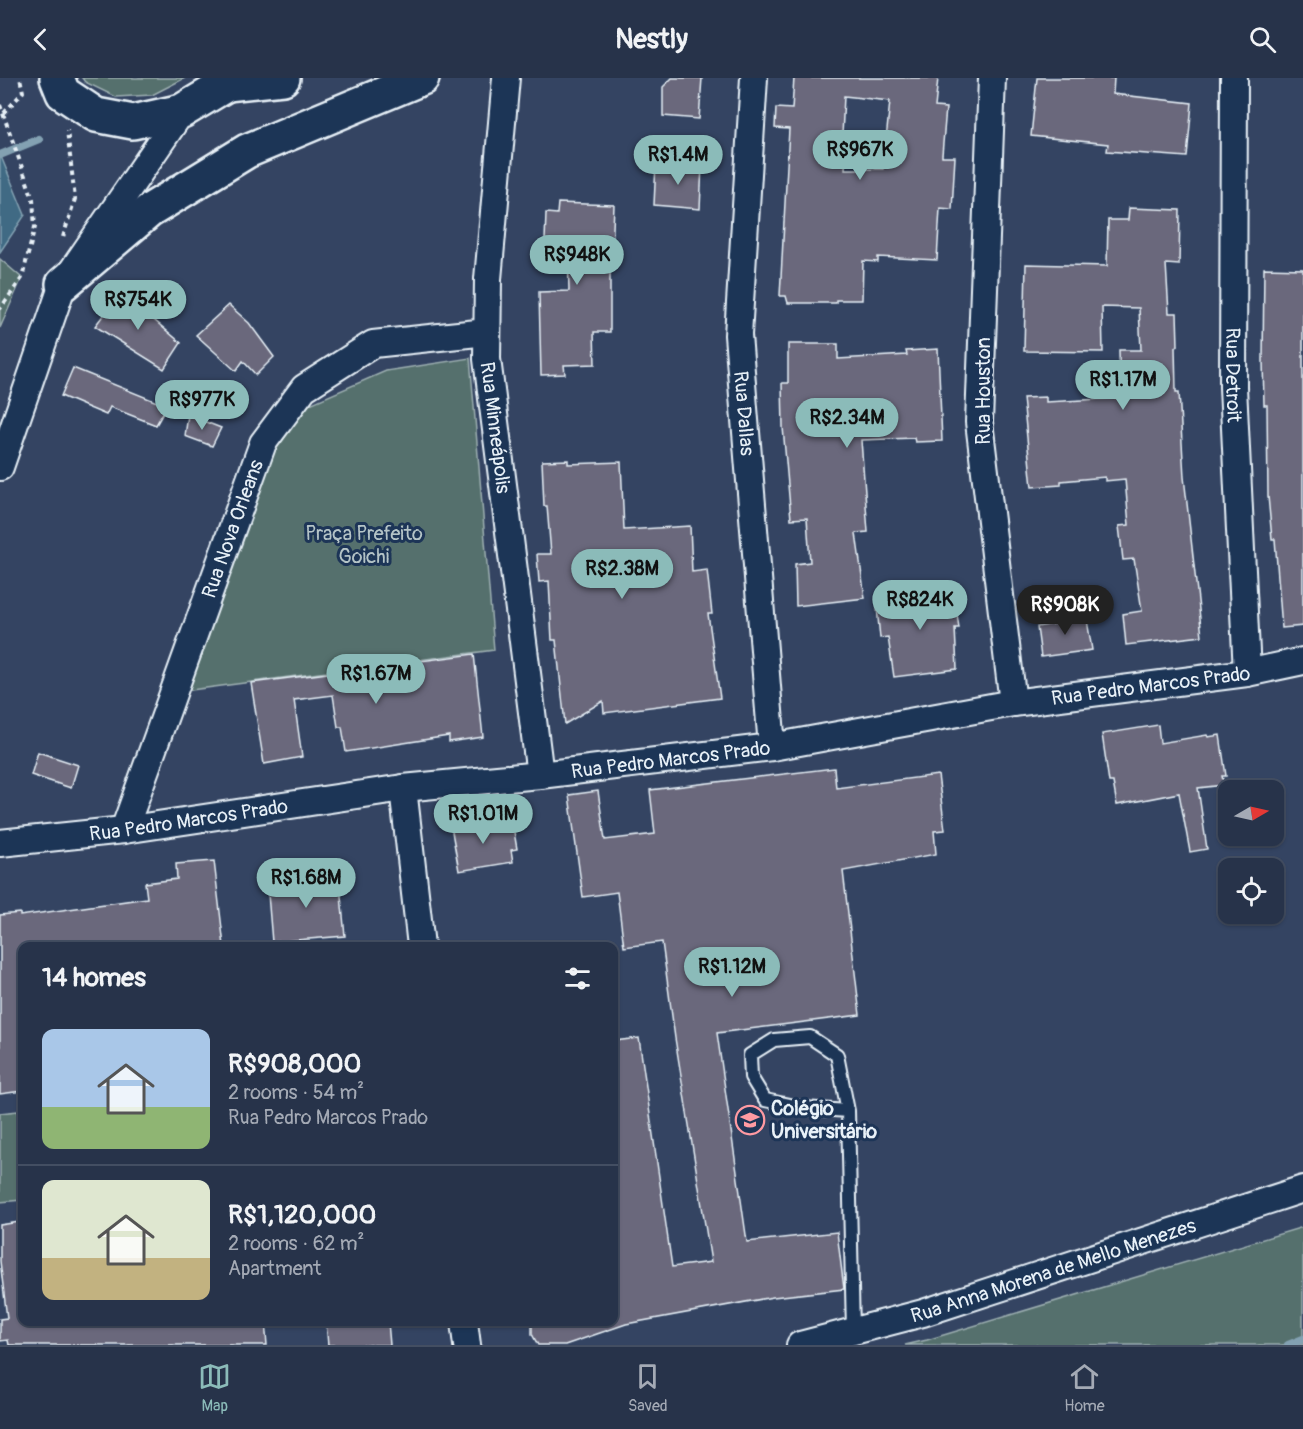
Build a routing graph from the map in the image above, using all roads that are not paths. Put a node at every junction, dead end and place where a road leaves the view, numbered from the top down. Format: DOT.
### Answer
graph roads {
  1 [pos="283,78"];
  2 [pos="422,78"];
  3 [pos="506,78"];
  4 [pos="754,78"];
  5 [pos="992,78"];
  6 [pos="1234,78"];
  7 [pos="230,81"];
  8 [pos="60,86"];
  9 [pos="182,111"];
  10 [pos="63,284"];
  11 [pos="487,332"];
  12 [pos="0,467"];
  13 [pos="1303,661"];
  14 [pos="1247,673"];
  15 [pos="1013,702"];
  16 [pos="772,747"];
  17 [pos="540,775"];
  18 [pos="403,788"];
  19 [pos="124,830"];
  20 [pos="0,843"];
  21 [pos="421,942"];
  22 [pos="848,1111"];
  23 [pos="1303,1189"];
  24 [pos="465,1326"];
  25 [pos="853,1331"];
  26 [pos="467,1345"];
  27 [pos="800,1345"];
  1 -- 7 [label="main road"];
  2 -- 10 [label="main road"];
  3 -- 11 [label="street, Rua Minneápolis"];
  4 -- 16 [label="street, Rua Dallas"];
  5 -- 15 [label="street, Rua Houston"];
  6 -- 14 [label="street, Rua Detroit"];
  7 -- 9 [label="main road"];
  8 -- 9 [label="main road"];
  9 -- 10 [label="street"];
  10 -- 12 [label="street"];
  11 -- 17 [label="street, Rua Minneápolis"];
  11 -- 19 [label="street, Rua Nova Orleans"];
  13 -- 14 [label="street, Rua Pedro Marcos Prado"];
  14 -- 15 [label="street, Rua Pedro Marcos Prado"];
  15 -- 16 [label="street, Rua Pedro Marcos Prado"];
  16 -- 17 [label="street, Rua Pedro Marcos Prado"];
  17 -- 18 [label="street, Rua Pedro Marcos Prado"];
  18 -- 19 [label="street, Rua Pedro Marcos Prado"];
  18 -- 21 [label="street"];
  19 -- 20 [label="street, Rua Pedro Marcos Prado"];
  22 -- 22 [label="lane"];
  22 -- 25 [label="lane"];
  23 -- 25 [label="street, Rua Anna Morena de Mello Menezes"];
  24 -- 26 [label="street"];
  25 -- 27 [label="street, Rua Anna Morena de Mello Menezes"];
}
